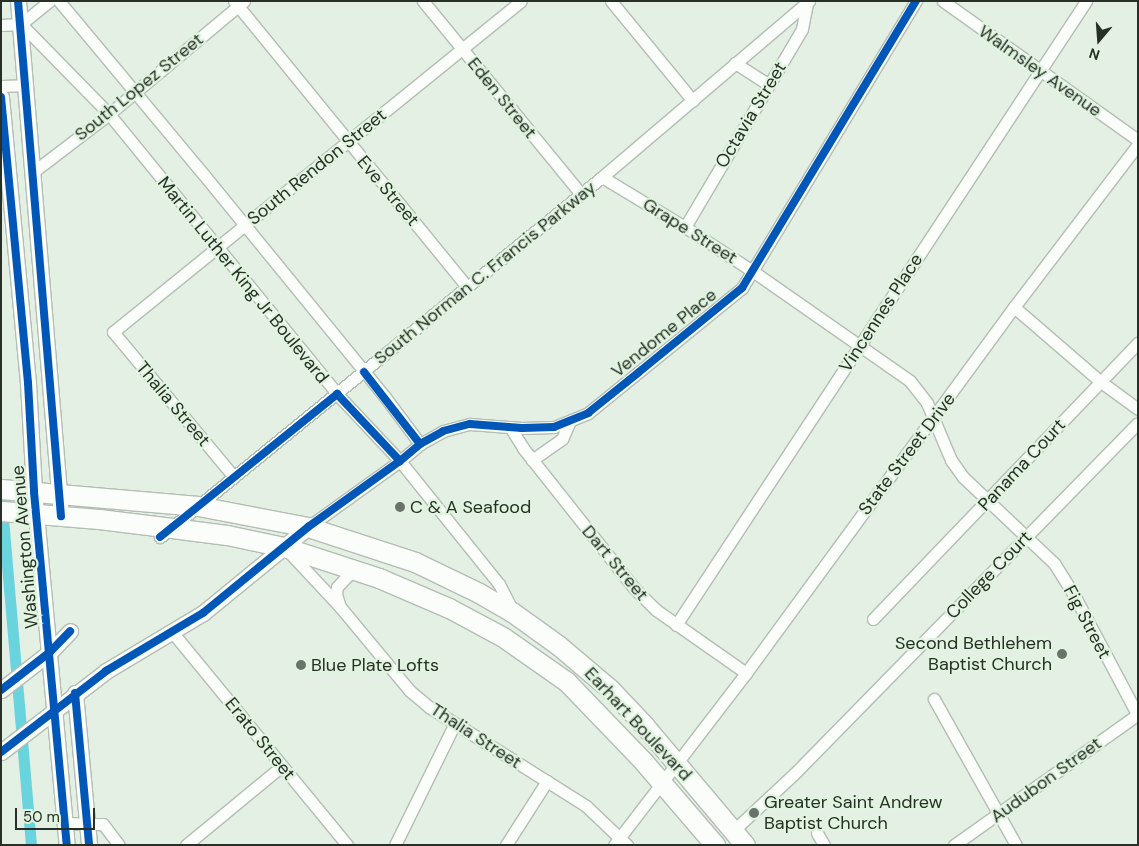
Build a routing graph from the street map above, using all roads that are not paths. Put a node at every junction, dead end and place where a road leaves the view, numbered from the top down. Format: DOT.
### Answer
graph roads {
  1 [pos="18,1"];
  2 [pos="49,1"];
  3 [pos="59,1"];
  4 [pos="423,1"];
  5 [pos="521,1"];
  6 [pos="611,1"];
  7 [pos="916,1"];
  8 [pos="943,1"];
  9 [pos="1086,1"];
  10 [pos="808,2"];
  11 [pos="239,3"];
  12 [pos="21,24"];
  13 [pos="1,25"];
  14 [pos="462,50"];
  15 [pos="736,63"];
  16 [pos="1040,70"];
  17 [pos="26,85"];
  18 [pos="769,85"];
  19 [pos="1,86"];
  20 [pos="135,92"];
  21 [pos="1,98"];
  22 [pos="693,101"];
  23 [pos="109,114"];
  24 [pos="1138,140"];
  25 [pos="348,142"];
  26 [pos="1138,144"];
  27 [pos="33,172"];
  28 [pos="602,177"];
  29 [pos="581,194"];
  30 [pos="245,226"];
  31 [pos="684,226"];
  32 [pos="217,249"];
  33 [pos="754,272"];
  34 [pos="467,287"];
  35 [pos="1014,307"];
  36 [pos="112,332"];
  37 [pos="1138,342"];
  38 [pos="859,346"];
  39 [pos="364,372"];
  40 [pos="50,382"];
  41 [pos="1101,382"];
  42 [pos="28,383"];
  43 [pos="337,394"];
  44 [pos="1138,409"];
  45 [pos="933,418"];
  46 [pos="570,421"];
  47 [pos="1138,423"];
  48 [pos="510,427"];
  49 [pos="420,444"];
  50 [pos="532,460"];
  51 [pos="400,461"];
  52 [pos="234,477"];
  53 [pos="1,489"];
  54 [pos="28,492"];
  55 [pos="59,494"];
  56 [pos="989,500"];
  57 [pos="198,506"];
  58 [pos="1,511"];
  59 [pos="30,513"];
  60 [pos="61,516"];
  61 [pos="308,527"];
  62 [pos="166,533"];
  63 [pos="1027,536"];
  64 [pos="284,547"];
  65 [pos="415,562"];
  66 [pos="354,569"];
  67 [pos="402,587"];
  68 [pos="340,608"];
  69 [pos="512,612"];
  70 [pos="873,619"];
  71 [pos="676,625"];
  72 [pos="70,631"];
  73 [pos="173,633"];
  74 [pos="50,652"];
  75 [pos="746,673"];
  76 [pos="1,690"];
  77 [pos="75,693"];
  78 [pos="934,699"];
  79 [pos="54,712"];
  80 [pos="1138,715"];
  81 [pos="455,723"];
  82 [pos="1,752"];
  83 [pos="677,764"];
  84 [pos="282,766"];
  85 [pos="547,781"];
  86 [pos="662,783"];
  87 [pos="998,814"];
  88 [pos="65,824"];
  89 [pos="87,824"];
  90 [pos="817,833"];
  91 [pos="739,838"];
  92 [pos="620,842"];
  93 [pos="67,845"];
  94 [pos="89,845"];
  95 [pos="119,845"];
  96 [pos="186,845"];
  97 [pos="347,845"];
  98 [pos="394,845"];
  99 [pos="506,845"];
  100 [pos="715,845"];
  101 [pos="824,845"];
  102 [pos="954,845"];
  103 [pos="1016,845"];
  1 -- 12 [label="street"];
  2 -- 12 [label="street"];
  3 -- 20 [label="street, Martin Luther King Jr Boulevard"];
  4 -- 14 [label="street, Eden Street"];
  5 -- 14 [label="street, South Rendon Street"];
  6 -- 22 [label="street"];
  7 -- 33 [label="street, Vendome Place"];
  8 -- 16 [label="street, Walmsley Avenue"];
  9 -- 16 [label="street, Vincennes Place"];
  10 -- 15 [label="street, South Norman C. Francis Parkway"];
  10 -- 18 [label="street, Octavia Street"];
  11 -- 20 [label="street, South Lopez Street"];
  11 -- 25 [label="street, Eve Street"];
  12 -- 13 [label="street"];
  12 -- 17 [label="street"];
  12 -- 23 [label="street, Martin Luther King Jr Boulevard"];
  14 -- 25 [label="street, South Rendon Street"];
  14 -- 29 [label="street, Eden Street"];
  15 -- 18 [label="street"];
  15 -- 22 [label="street, South Norman C. Francis Parkway"];
  16 -- 24 [label="street, Walmsley Avenue"];
  16 -- 38 [label="street, Vincennes Place"];
  17 -- 19 [label="street"];
  17 -- 27 [label="street"];
  18 -- 31 [label="street, Octavia Street"];
  20 -- 23 [label="street, South Lopez Street"];
  20 -- 30 [label="street, Martin Luther King Jr Boulevard"];
  21 -- 42 [label="street, Washington Avenue"];
  22 -- 28 [label="street, South Norman C. Francis Parkway"];
  23 -- 27 [label="street, South Lopez Street"];
  23 -- 32 [label="street, Martin Luther King Jr Boulevard"];
  25 -- 30 [label="street, South Rendon Street"];
  25 -- 34 [label="street, Eve Street"];
  26 -- 35 [label="street, State Street Drive"];
  27 -- 40 [label="street"];
  28 -- 29 [label="street, South Norman C. Francis Parkway"];
  28 -- 31 [label="street, Grape Street"];
  29 -- 34 [label="street, South Norman C. Francis Parkway"];
  30 -- 32 [label="street, South Rendon Street"];
  30 -- 39 [label="street, Martin Luther King Jr Boulevard"];
  31 -- 33 [label="street, Grape Street"];
  32 -- 36 [label="street, South Rendon Street"];
  32 -- 43 [label="street, Martin Luther King Jr Boulevard"];
  33 -- 38 [label="street, Grape Street"];
  33 -- 46 [label="street, Vendome Place"];
  34 -- 39 [label="street, South Norman C. Francis Parkway"];
  35 -- 41 [label="street"];
  35 -- 45 [label="street, State Street Drive"];
  36 -- 52 [label="street, Thalia Street"];
  37 -- 41 [label="street, Panama Court"];
  38 -- 45 [label="street, Grape Street"];
  38 -- 71 [label="street, Vincennes Place"];
  39 -- 43 [label="street, South Norman C. Francis Parkway"];
  39 -- 49 [label="street, Martin Luther King Jr Boulevard"];
  40 -- 42 [label="street"];
  40 -- 55 [label="street"];
  41 -- 44 [label="street"];
  41 -- 56 [label="street, Panama Court"];
  42 -- 54 [label="street, Washington Avenue"];
  43 -- 51 [label="street, Martin Luther King Jr Boulevard"];
  43 -- 52 [label="street, South Norman C. Francis Parkway"];
  45 -- 56 [label="street, Grape Street"];
  45 -- 75 [label="street, State Street Drive"];
  46 -- 48 [label="street, Vendome Place"];
  46 -- 50 [label="street"];
  47 -- 63 [label="street, College Court"];
  48 -- 49 [label="street, Vendome Place"];
  48 -- 50 [label="street, Dart Street"];
  49 -- 51 [label="street, Vendome Place"];
  50 -- 71 [label="street, Dart Street"];
  51 -- 61 [label="street, Vendome Place"];
  51 -- 69 [label="street, Martin Luther King Jr Boulevard"];
  52 -- 57 [label="street, South Norman C. Francis Parkway"];
  53 -- 54 [label="main road, Earhart Boulevard"];
  54 -- 55 [label="main road, Earhart Boulevard"];
  54 -- 59 [label="street, Washington Avenue"];
  55 -- 57 [label="main road, Earhart Boulevard"];
  55 -- 60 [label="street"];
  56 -- 63 [label="street, Grape Street"];
  56 -- 70 [label="street, Panama Court"];
  57 -- 61 [label="main road, Earhart Boulevard"];
  57 -- 62 [label="street, South Norman C. Francis Parkway"];
  58 -- 59 [label="main road, Earhart Boulevard"];
  59 -- 60 [label="main road, Earhart Boulevard"];
  59 -- 74 [label="street, Washington Avenue"];
  60 -- 62 [label="main road, Earhart Boulevard"];
  61 -- 64 [label="street"];
  61 -- 65 [label="main road, Earhart Boulevard"];
  62 -- 64 [label="main road, Earhart Boulevard"];
  63 -- 80 [label="street, Fig Street"];
  63 -- 91 [label="street, College Court"];
  64 -- 66 [label="main road, Earhart Boulevard"];
  64 -- 68 [label="street, Thalia Street"];
  64 -- 73 [label="street"];
  65 -- 67 [label="main road"];
  65 -- 69 [label="main road, Earhart Boulevard"];
  66 -- 67 [label="main road, Earhart Boulevard"];
  66 -- 68 [label="street"];
  67 -- 86 [label="main road, Earhart Boulevard"];
  68 -- 81 [label="street, Thalia Street"];
  69 -- 83 [label="main road, Earhart Boulevard"];
  71 -- 75 [label="street, Dart Street"];
  72 -- 74 [label="street"];
  73 -- 77 [label="street"];
  73 -- 84 [label="street, Erato Street"];
  74 -- 76 [label="street"];
  74 -- 79 [label="street, Washington Avenue"];
  75 -- 83 [label="street, State Street Drive"];
  77 -- 79 [label="street"];
  77 -- 89 [label="street"];
  78 -- 87 [label="street"];
  79 -- 82 [label="street"];
  79 -- 88 [label="street, Washington Avenue"];
  80 -- 87 [label="street, Audubon Street"];
  81 -- 85 [label="street, Thalia Street"];
  81 -- 98 [label="street"];
  83 -- 86 [label="street, State Street Drive"];
  83 -- 91 [label="main road, Earhart Boulevard"];
  84 -- 96 [label="street"];
  84 -- 97 [label="street, Erato Street"];
  85 -- 92 [label="street, Thalia Street"];
  85 -- 99 [label="street"];
  86 -- 92 [label="street, State Street Drive"];
  86 -- 100 [label="main road, Earhart Boulevard"];
  87 -- 102 [label="street, Audubon Street"];
  87 -- 103 [label="street"];
  88 -- 89 [label="street"];
  88 -- 93 [label="street, Washington Avenue"];
  89 -- 94 [label="street"];
  89 -- 95 [label="street"];
  90 -- 101 [label="street"];
}
